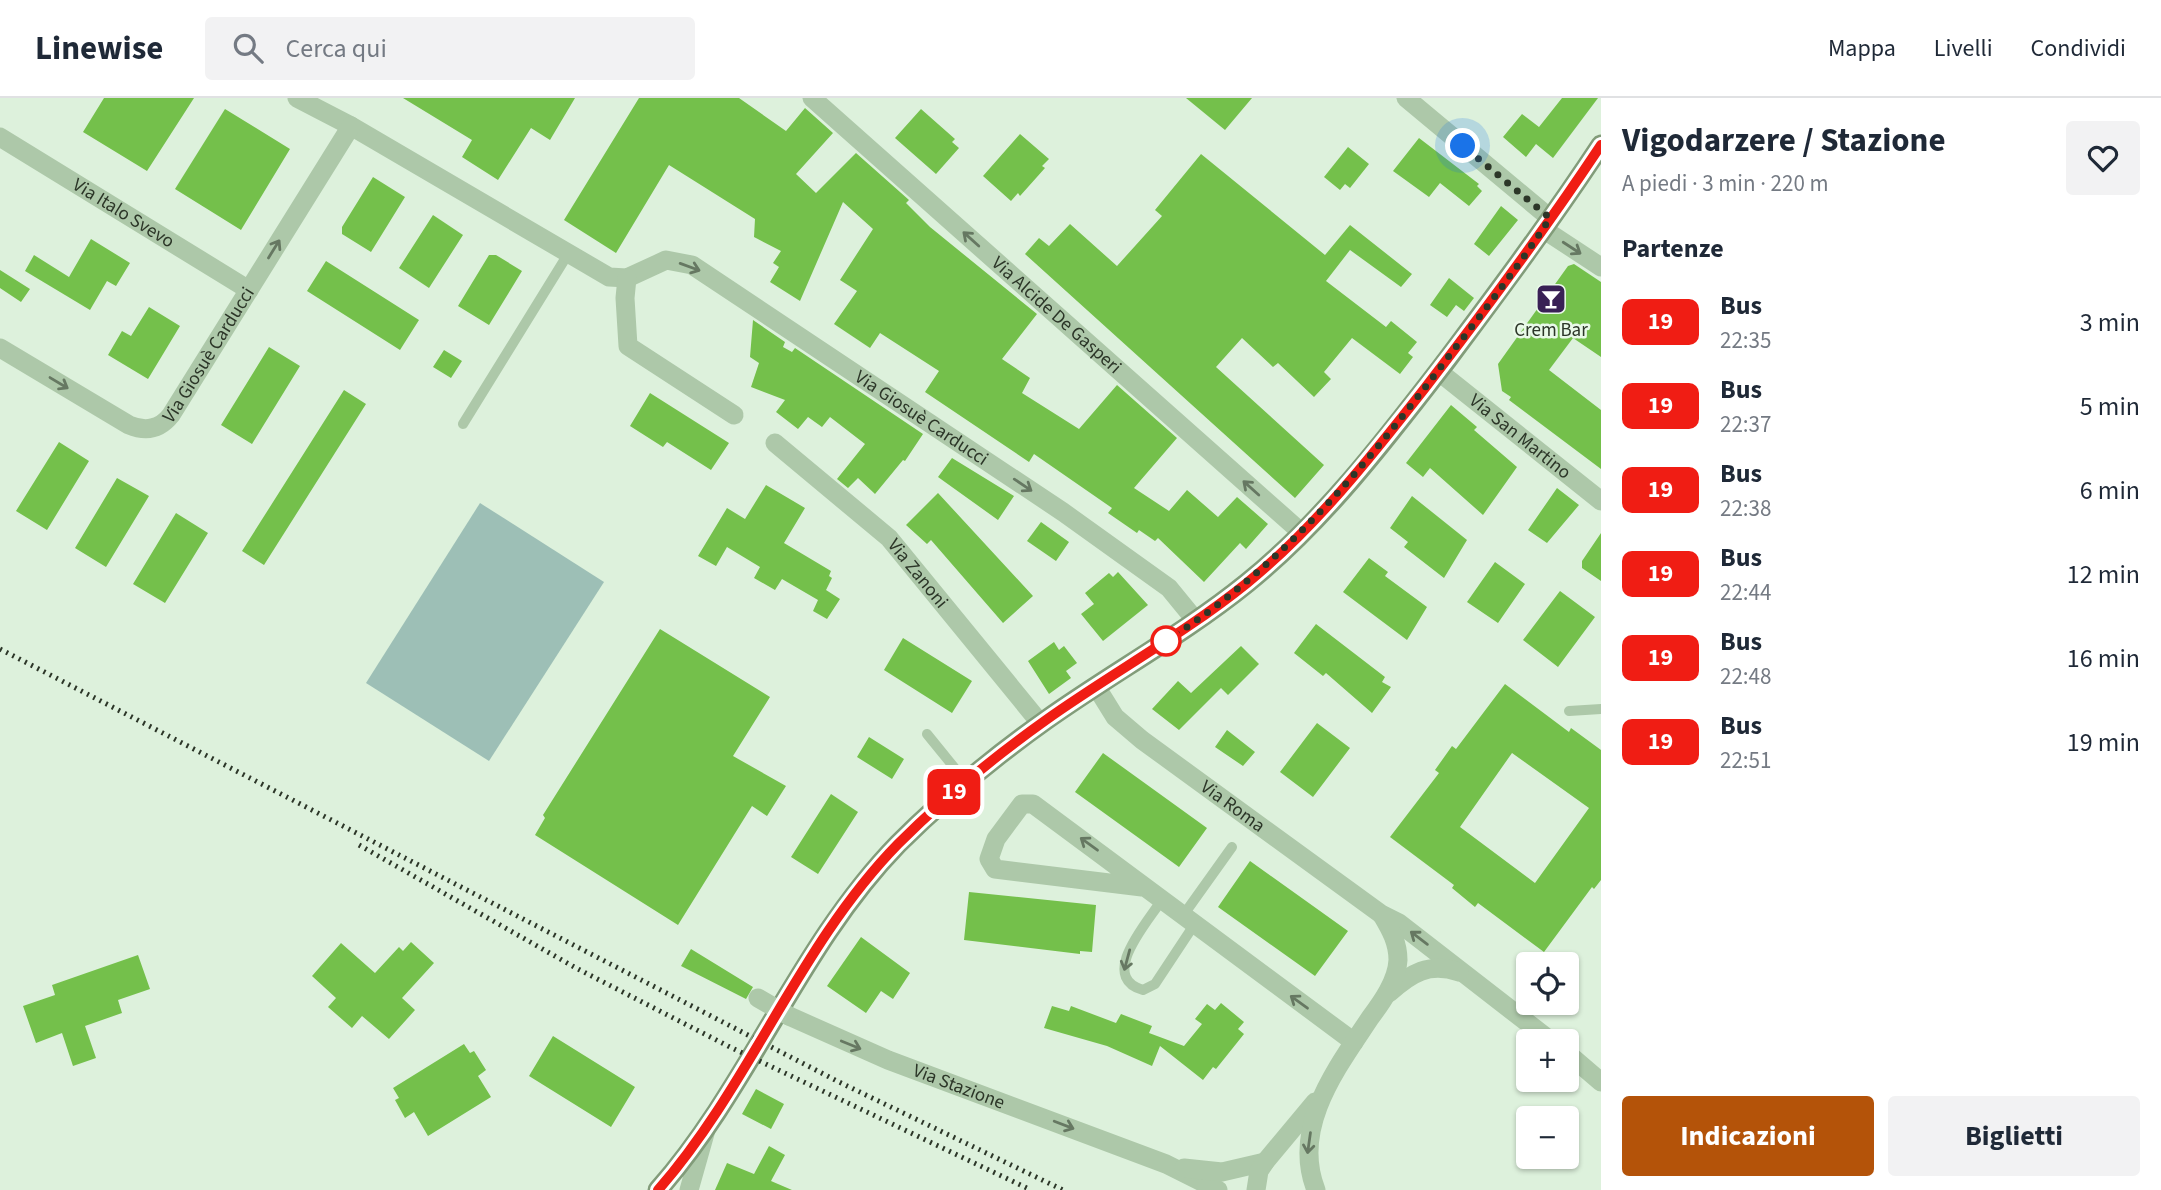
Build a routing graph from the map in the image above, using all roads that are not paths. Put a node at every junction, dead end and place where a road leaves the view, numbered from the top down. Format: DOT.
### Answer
graph roads {
  1 [pos="297,98"];
  2 [pos="812,98"];
  3 [pos="1406,98"];
  4 [pos="351,126"];
  5 [pos="0,137"];
  6 [pos="1601,145"];
  7 [pos="1546,223"];
  8 [pos="568,254"];
  9 [pos="1601,267"];
  10 [pos="627,278"];
  11 [pos="249,290"];
  12 [pos="0,348"];
  13 [pos="1438,371"];
  14 [pos="734,415"];
  15 [pos="463,424"];
  16 [pos="775,443"];
  17 [pos="1601,501"];
  18 [pos="1302,533"];
  19 [pos="1196,621"];
  20 [pos="1097,688"];
  21 [pos="1601,709"];
  22 [pos="1569,711"];
  23 [pos="1041,724"];
  24 [pos="928,734"];
  25 [pos="966,782"];
  26 [pos="1232,847"];
  27 [pos="1142,887"];
  28 [pos="1161,901"];
  29 [pos="1381,914"];
  30 [pos="1188,921"];
  31 [pos="1470,975"];
  32 [pos="1384,997"];
  33 [pos="758,998"];
  34 [pos="1536,1029"];
  35 [pos="1354,1042"];
  36 [pos="1579,1064"];
  37 [pos="1601,1083"];
  38 [pos="1324,1094"];
  39 [pos="710,1119"];
  40 [pos="1265,1162"];
  41 [pos="1166,1164"];
  42 [pos="658,1190"];
  43 [pos="690,1190"];
  44 [pos="1218,1190"];
  45 [pos="1256,1190"];
  46 [pos="1316,1190"];
  1 -- 4 [label="street"];
  18 -- 2 [label="street, Via Alcide De Gasperi, one-way"];
  3 -- 7 [label="street"];
  4 -- 8 [label="street"];
  11 -- 4 [label="street, Via Giosuè Carducci, one-way"];
  5 -- 11 [label="street, Via Italo Svevo"];
  6 -- 7 [label="main road"];
  7 -- 9 [label="street, one-way"];
  7 -- 13 [label="main road"];
  8 -- 10 [label="street"];
  8 -- 15 [label="lane"];
  10 -- 14 [label="street"];
  10 -- 19 [label="street, Via Giosuè Carducci, one-way"];
  12 -- 11 [label="street, Via Giosuè Carducci, one-way"];
  13 -- 17 [label="street, Via San Martino"];
  13 -- 18 [label="main road"];
  16 -- 23 [label="street, Via Zanoni"];
  18 -- 19 [label="main road"];
  19 -- 20 [label="main road"];
  20 -- 23 [label="main road"];
  20 -- 29 [label="street, Via Roma"];
  21 -- 22 [label="lane"];
  23 -- 25 [label="main road"];
  24 -- 25 [label="lane"];
  25 -- 39 [label="main road"];
  26 -- 30 [label="lane"];
  27 -- 27 [label="street, one-way"];
  27 -- 28 [label="street"];
  28 -- 30 [label="street"];
  28 -- 30 [label="lane, one-way"];
  31 -- 29 [label="street, one-way"];
  29 -- 32 [label="street"];
  35 -- 30 [label="street, one-way"];
  31 -- 32 [label="street"];
  31 -- 34 [label="street"];
  32 -- 35 [label="street"];
  33 -- 41 [label="street, Via Stazione, one-way, bridge"];
  35 -- 38 [label="street"];
  36 -- 37 [label="street"];
  38 -- 40 [label="street"];
  38 -- 46 [label="street, one-way"];
  39 -- 42 [label="main road"];
  39 -- 43 [label="street"];
  40 -- 41 [label="street, Via Stazione"];
  40 -- 45 [label="street"];
  41 -- 44 [label="street, Via Stazione"];
}
